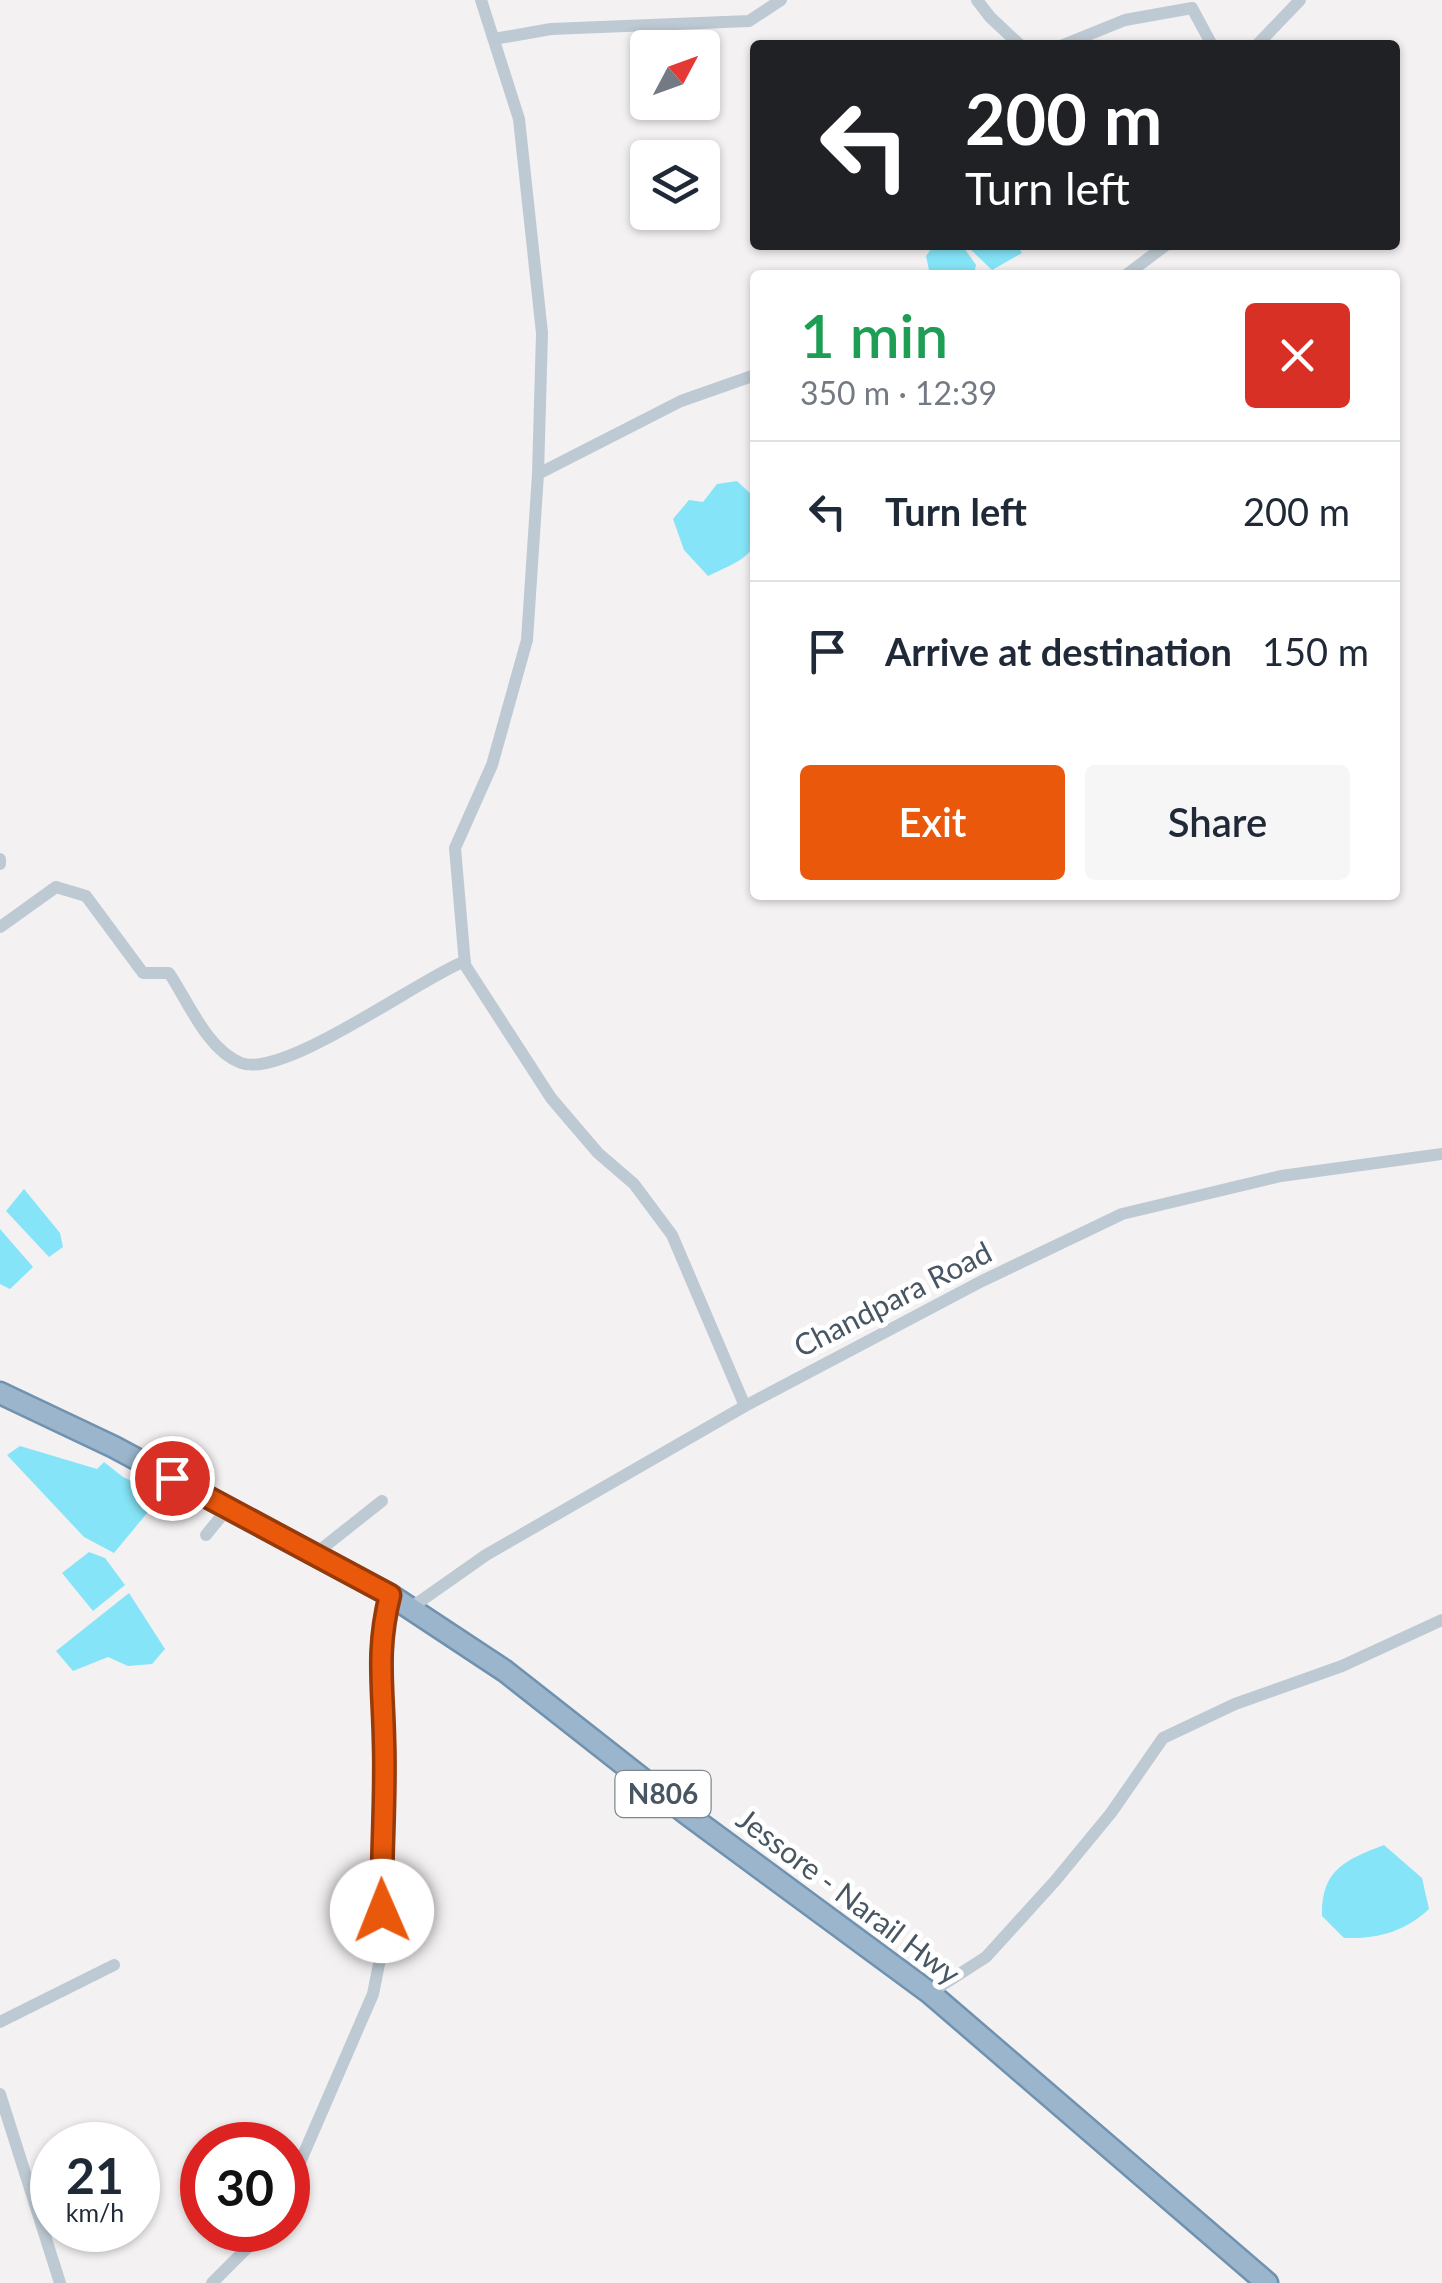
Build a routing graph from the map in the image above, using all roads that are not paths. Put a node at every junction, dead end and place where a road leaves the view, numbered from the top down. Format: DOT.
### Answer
graph roads {
  1 [pos="481,0"];
  2 [pos="782,0"];
  3 [pos="977,0"];
  4 [pos="1300,0"];
  5 [pos="494,39"];
  6 [pos="1015,40"];
  7 [pos="1075,40"];
  8 [pos="1209,40"];
  9 [pos="1262,40"];
  10 [pos="1159,250"];
  11 [pos="1133,270"];
  12 [pos="750,377"];
  13 [pos="538,474"];
  14 [pos="0,927"];
  15 [pos="465,960"];
  16 [pos="1442,1154"];
  17 [pos="0,1392"];
  18 [pos="745,1406"];
  19 [pos="382,1501"];
  20 [pos="228,1508"];
  21 [pos="206,1535"];
  22 [pos="315,1554"];
  23 [pos="390,1595"];
  24 [pos="412,1607"];
  25 [pos="1442,1620"];
  26 [pos="114,1965"];
  27 [pos="930,1994"];
  28 [pos="0,2022"];
  29 [pos="0,2094"];
  30 [pos="310,2139"];
  31 [pos="242,2252"];
  32 [pos="60,2283"];
  33 [pos="212,2283"];
  34 [pos="1267,2283"];
  1 -- 5 [label="street"];
  2 -- 5 [label="street"];
  3 -- 6 [label="street"];
  4 -- 9 [label="street"];
  5 -- 13 [label="street"];
  7 -- 8 [label="street"];
  10 -- 11 [label="street"];
  12 -- 13 [label="street"];
  13 -- 15 [label="street"];
  14 -- 15 [label="street"];
  15 -- 18 [label="street"];
  16 -- 18 [label="street, Chandpara Road"];
  17 -- 20 [label="highway, Jessore - Narail Hwy / N806"];
  18 -- 24 [label="street, Chandpara Road"];
  19 -- 22 [label="street"];
  20 -- 21 [label="street"];
  20 -- 22 [label="highway, Jessore - Narail Hwy / N806"];
  22 -- 23 [label="highway, Jessore - Narail Hwy / N806"];
  23 -- 24 [label="highway, Jessore - Narail Hwy / N806"];
  23 -- 30 [label="street"];
  24 -- 27 [label="highway, Jessore - Narail Hwy / N806"];
  25 -- 27 [label="street"];
  26 -- 28 [label="street"];
  27 -- 34 [label="highway, Jessore - Narail Hwy / N806"];
  29 -- 32 [label="street"];
  31 -- 33 [label="street"];
}
